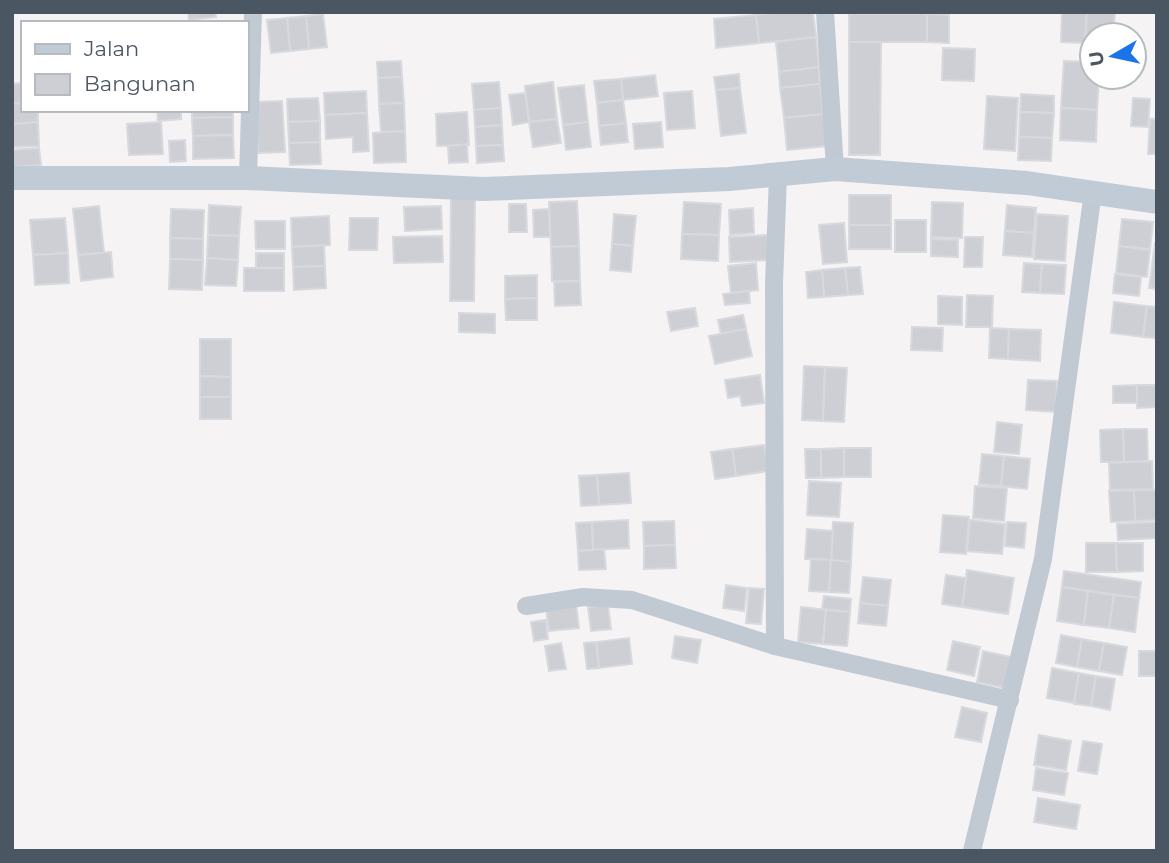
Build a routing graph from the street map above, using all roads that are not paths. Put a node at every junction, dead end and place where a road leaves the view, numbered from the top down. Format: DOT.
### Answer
graph roads {
  1 [pos="253,12"];
  2 [pos="825,12"];
  3 [pos="835,169"];
  4 [pos="778,174"];
  5 [pos="12,178"];
  6 [pos="248,178"];
  7 [pos="1093,192"];
  8 [pos="1157,202"];
  9 [pos="526,606"];
  10 [pos="775,646"];
  11 [pos="1010,699"];
  12 [pos="972,851"];
  1 -- 6 [label="street"];
  2 -- 3 [label="street"];
  3 -- 4 [label="street"];
  3 -- 7 [label="street"];
  4 -- 6 [label="street"];
  4 -- 10 [label="street"];
  5 -- 6 [label="street"];
  7 -- 8 [label="street"];
  7 -- 11 [label="street"];
  9 -- 10 [label="street"];
  10 -- 11 [label="street"];
  11 -- 12 [label="street"];
}
